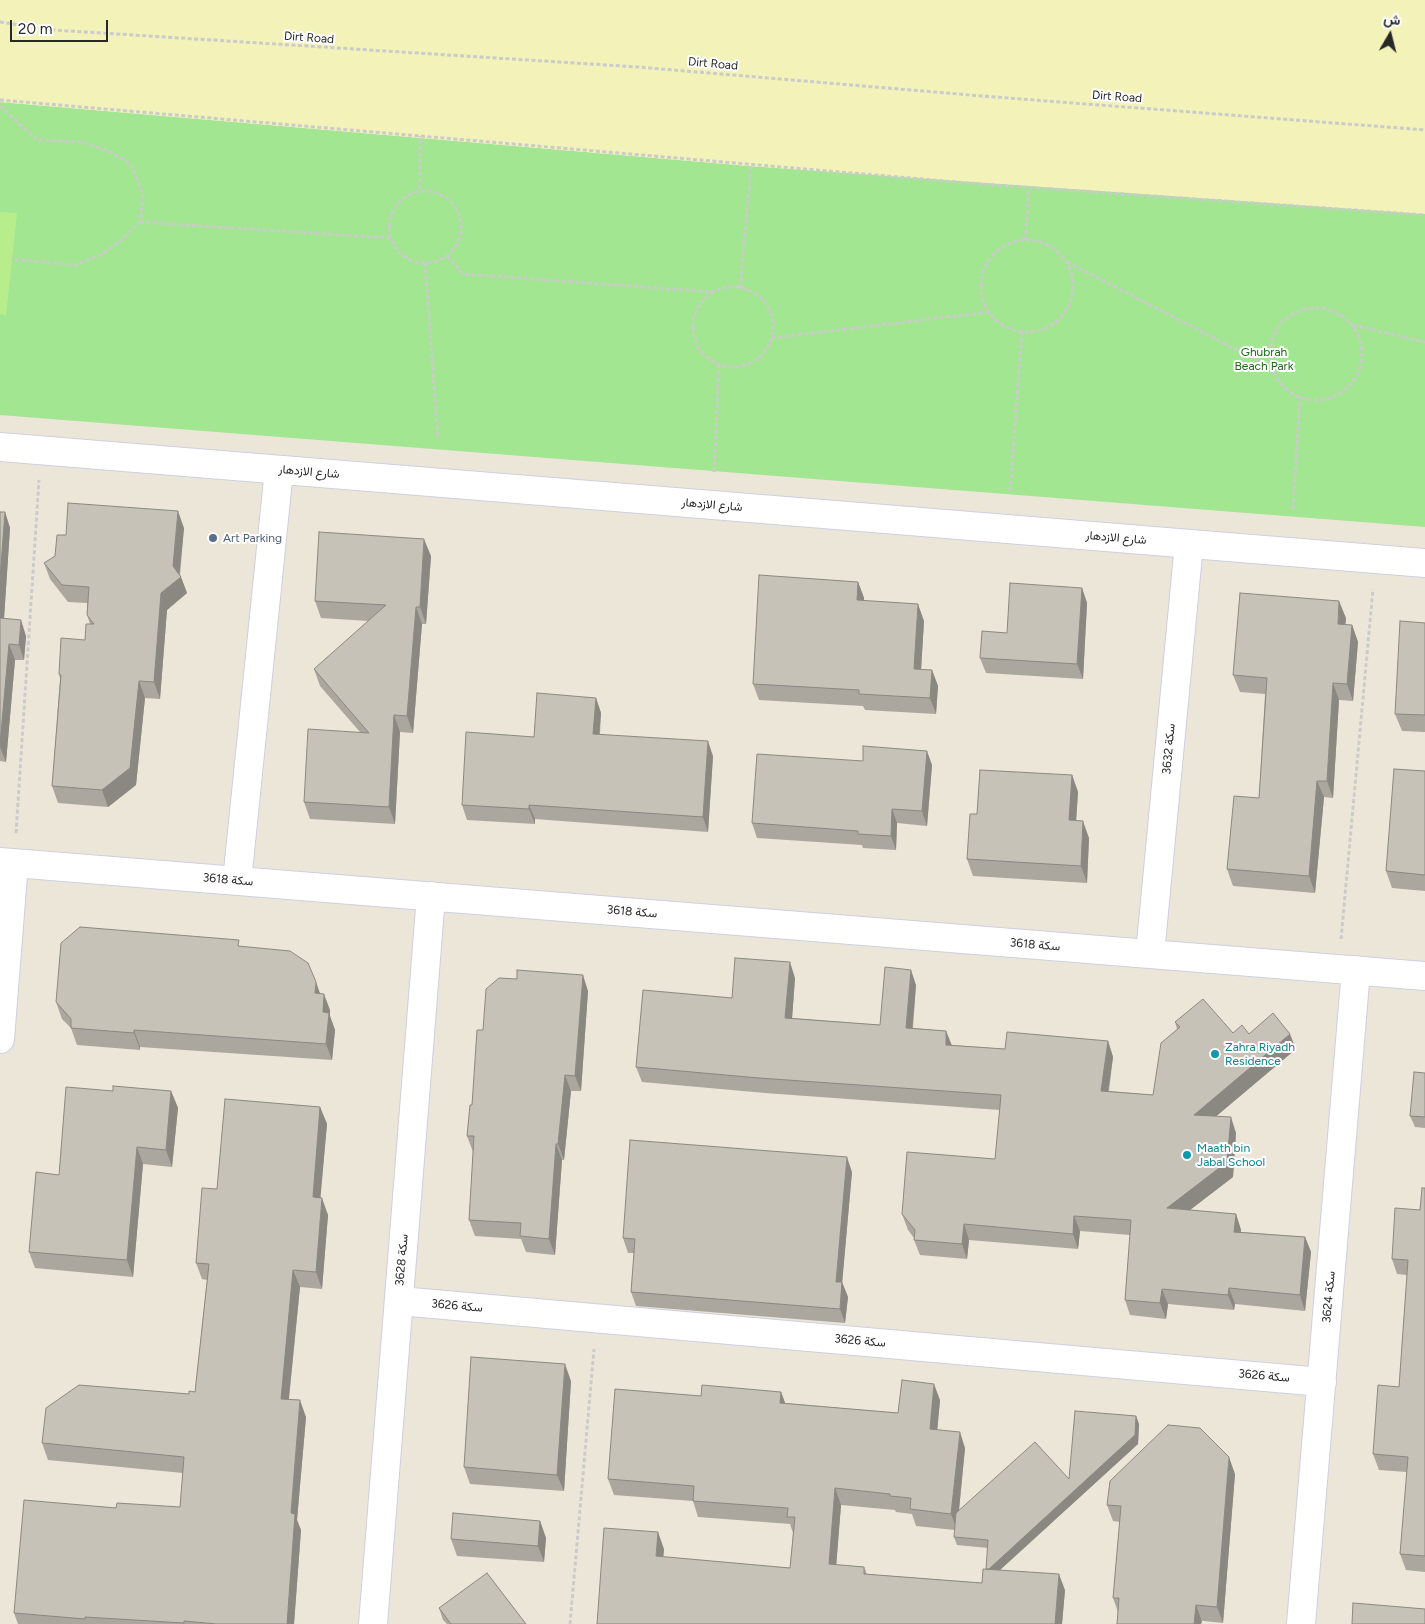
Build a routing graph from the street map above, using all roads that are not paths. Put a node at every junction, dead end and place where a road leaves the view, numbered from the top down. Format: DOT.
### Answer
graph roads {
  1 [pos="0,447"];
  2 [pos="279,470"];
  3 [pos="1189,544"];
  4 [pos="1425,562"];
  5 [pos="7,863"];
  6 [pos="236,881"];
  7 [pos="431,896"];
  8 [pos="1150,954"];
  9 [pos="1347,970"];
  10 [pos="1425,976"];
  11 [pos="0,1039"];
  12 [pos="399,1301"];
  13 [pos="1322,1382"];
  14 [pos="373,1624"];
  15 [pos="1301,1624"];
  1 -- 2 [label="street, شارع الازدهار"];
  2 -- 3 [label="street, شارع الازدهار"];
  2 -- 6 [label="street"];
  3 -- 4 [label="street, شارع الازدهار"];
  3 -- 8 [label="street, سكة 3632"];
  5 -- 6 [label="street, سكة 3618"];
  5 -- 11 [label="street"];
  6 -- 7 [label="street, سكة 3618"];
  7 -- 8 [label="street, سكة 3618"];
  7 -- 12 [label="street, سكة 3628"];
  8 -- 9 [label="street, سكة 3618"];
  9 -- 10 [label="street, سكة 3618"];
  9 -- 13 [label="street, سكة 3624"];
  12 -- 13 [label="street, سكة 3626"];
  12 -- 14 [label="street, سكة 3628"];
  13 -- 15 [label="street, سكة 3624"];
}
